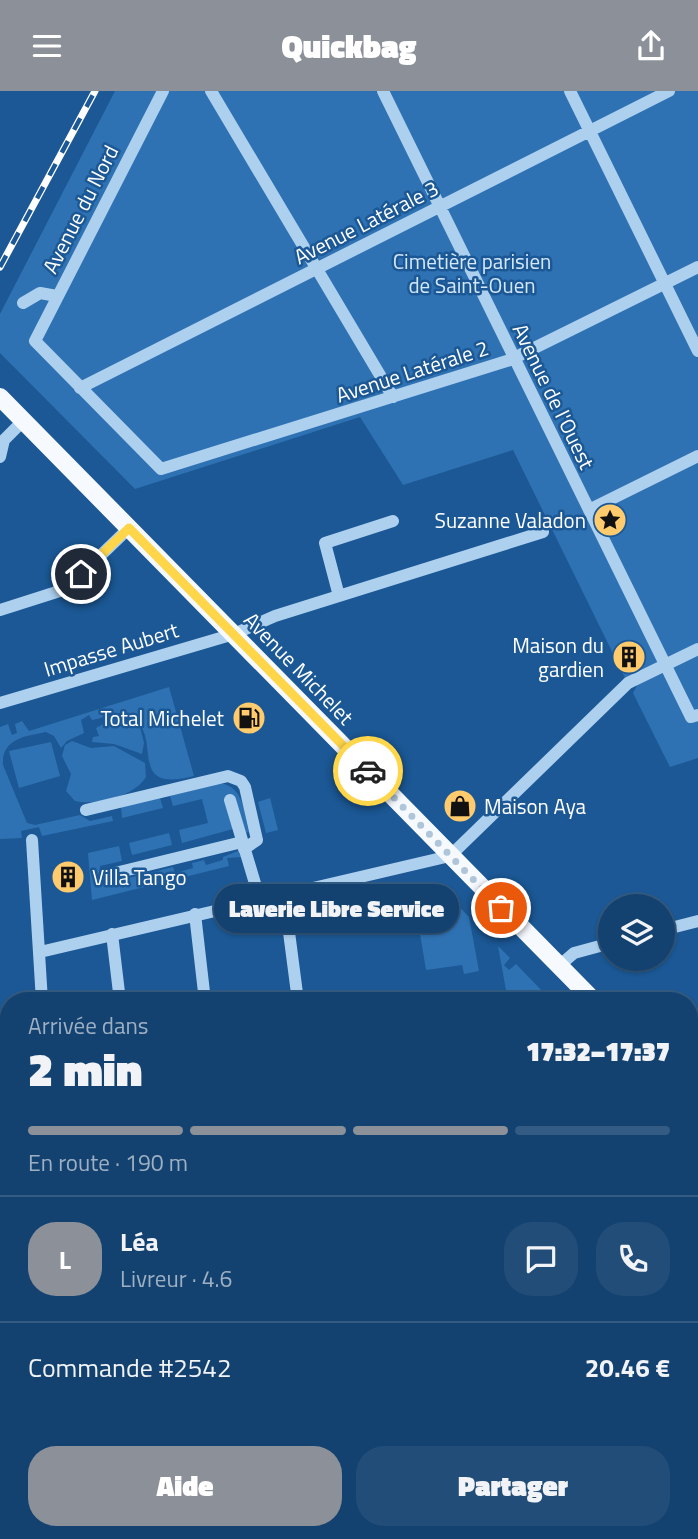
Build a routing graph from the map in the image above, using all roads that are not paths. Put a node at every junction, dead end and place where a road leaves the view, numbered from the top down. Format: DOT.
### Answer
graph roads {
  1 [pos="163,91"];
  2 [pos="211,91"];
  3 [pos="383,91"];
  4 [pos="570,91"];
  5 [pos="669,91"];
  6 [pos="589,131"];
  7 [pos="439,206"];
  8 [pos="698,267"];
  9 [pos="317,268"];
  10 [pos="664,283"];
  11 [pos="57,296"];
  12 [pos="23,303"];
  13 [pos="698,351"];
  14 [pos="514,358"];
  15 [pos="80,388"];
  16 [pos="0,397"];
  17 [pos="393,397"];
  18 [pos="23,421"];
  19 [pos="698,456"];
  20 [pos="0,457"];
  21 [pos="589,510"];
  22 [pos="393,521"];
  23 [pos="129,528"];
  24 [pos="543,532"];
  25 [pos="339,596"];
  26 [pos="0,610"];
  27 [pos="234,634"];
  28 [pos="698,649"];
  29 [pos="665,665"];
  30 [pos="0,703"];
  31 [pos="694,716"];
  32 [pos="230,800"];
  33 [pos="86,810"];
  34 [pos="32,840"];
  35 [pos="243,846"];
  36 [pos="450,856"];
  37 [pos="107,875"];
  38 [pos="284,894"];
  39 [pos="260,900"];
  40 [pos="195,914"];
  41 [pos="698,921"];
  42 [pos="675,927"];
  43 [pos="112,935"];
  44 [pos="598,947"];
  45 [pos="40,952"];
  46 [pos="559,966"];
  47 [pos="42,992"];
  48 [pos="119,992"];
  49 [pos="204,992"];
  50 [pos="297,992"];
  51 [pos="585,992"];
  1 -- 11 [label="street, Avenue du Nord"];
  2 -- 9 [label="street"];
  3 -- 7 [label="street, Avenue de l'Ouest"];
  4 -- 6 [label="street"];
  5 -- 6 [label="street, Avenue Latérale 3"];
  6 -- 7 [label="street, Avenue Latérale 3"];
  6 -- 10 [label="street"];
  7 -- 9 [label="street, Avenue Latérale 3"];
  7 -- 14 [label="street, Avenue de l'Ouest"];
  8 -- 10 [label="street, Avenue Latérale 2"];
  9 -- 15 [label="street, Avenue Latérale 3"];
  9 -- 17 [label="street"];
  10 -- 13 [label="street"];
  10 -- 14 [label="street, Avenue Latérale 2"];
  11 -- 12 [label="street"];
  11 -- 15 [label="street, Avenue du Nord"];
  14 -- 17 [label="street, Avenue Latérale 2"];
  14 -- 21 [label="street, Avenue de l'Ouest"];
  15 -- 17 [label="street, Avenue Latérale 2"];
  16 -- 18 [label="main road, Avenue Michelet"];
  18 -- 20 [label="street"];
  18 -- 23 [label="main road, Avenue Michelet"];
  19 -- 21 [label="street"];
  21 -- 29 [label="street, Avenue de l'Ouest"];
  22 -- 25 [label="street"];
  23 -- 26 [label="street"];
  23 -- 27 [label="main road, Avenue Michelet"];
  24 -- 25 [label="street, Impasse Aubert"];
  25 -- 27 [label="street, Impasse Aubert"];
  27 -- 30 [label="street, Impasse Aubert"];
  27 -- 36 [label="main road, Avenue Michelet"];
  28 -- 29 [label="street"];
  29 -- 31 [label="street, Avenue de l'Ouest"];
  29 -- 36 [label="street"];
  32 -- 35 [label="street"];
  33 -- 35 [label="street"];
  34 -- 45 [label="street"];
  35 -- 37 [label="street"];
  35 -- 39 [label="street"];
  36 -- 38 [label="street"];
  36 -- 46 [label="main road, Avenue Michelet"];
  38 -- 39 [label="street"];
  38 -- 50 [label="street"];
  39 -- 40 [label="street"];
  40 -- 43 [label="street"];
  40 -- 49 [label="street"];
  41 -- 42 [label="street"];
  43 -- 45 [label="street"];
  43 -- 48 [label="street"];
  44 -- 46 [label="street"];
  45 -- 47 [label="street"];
  46 -- 51 [label="main road, Avenue Michelet"];
}
